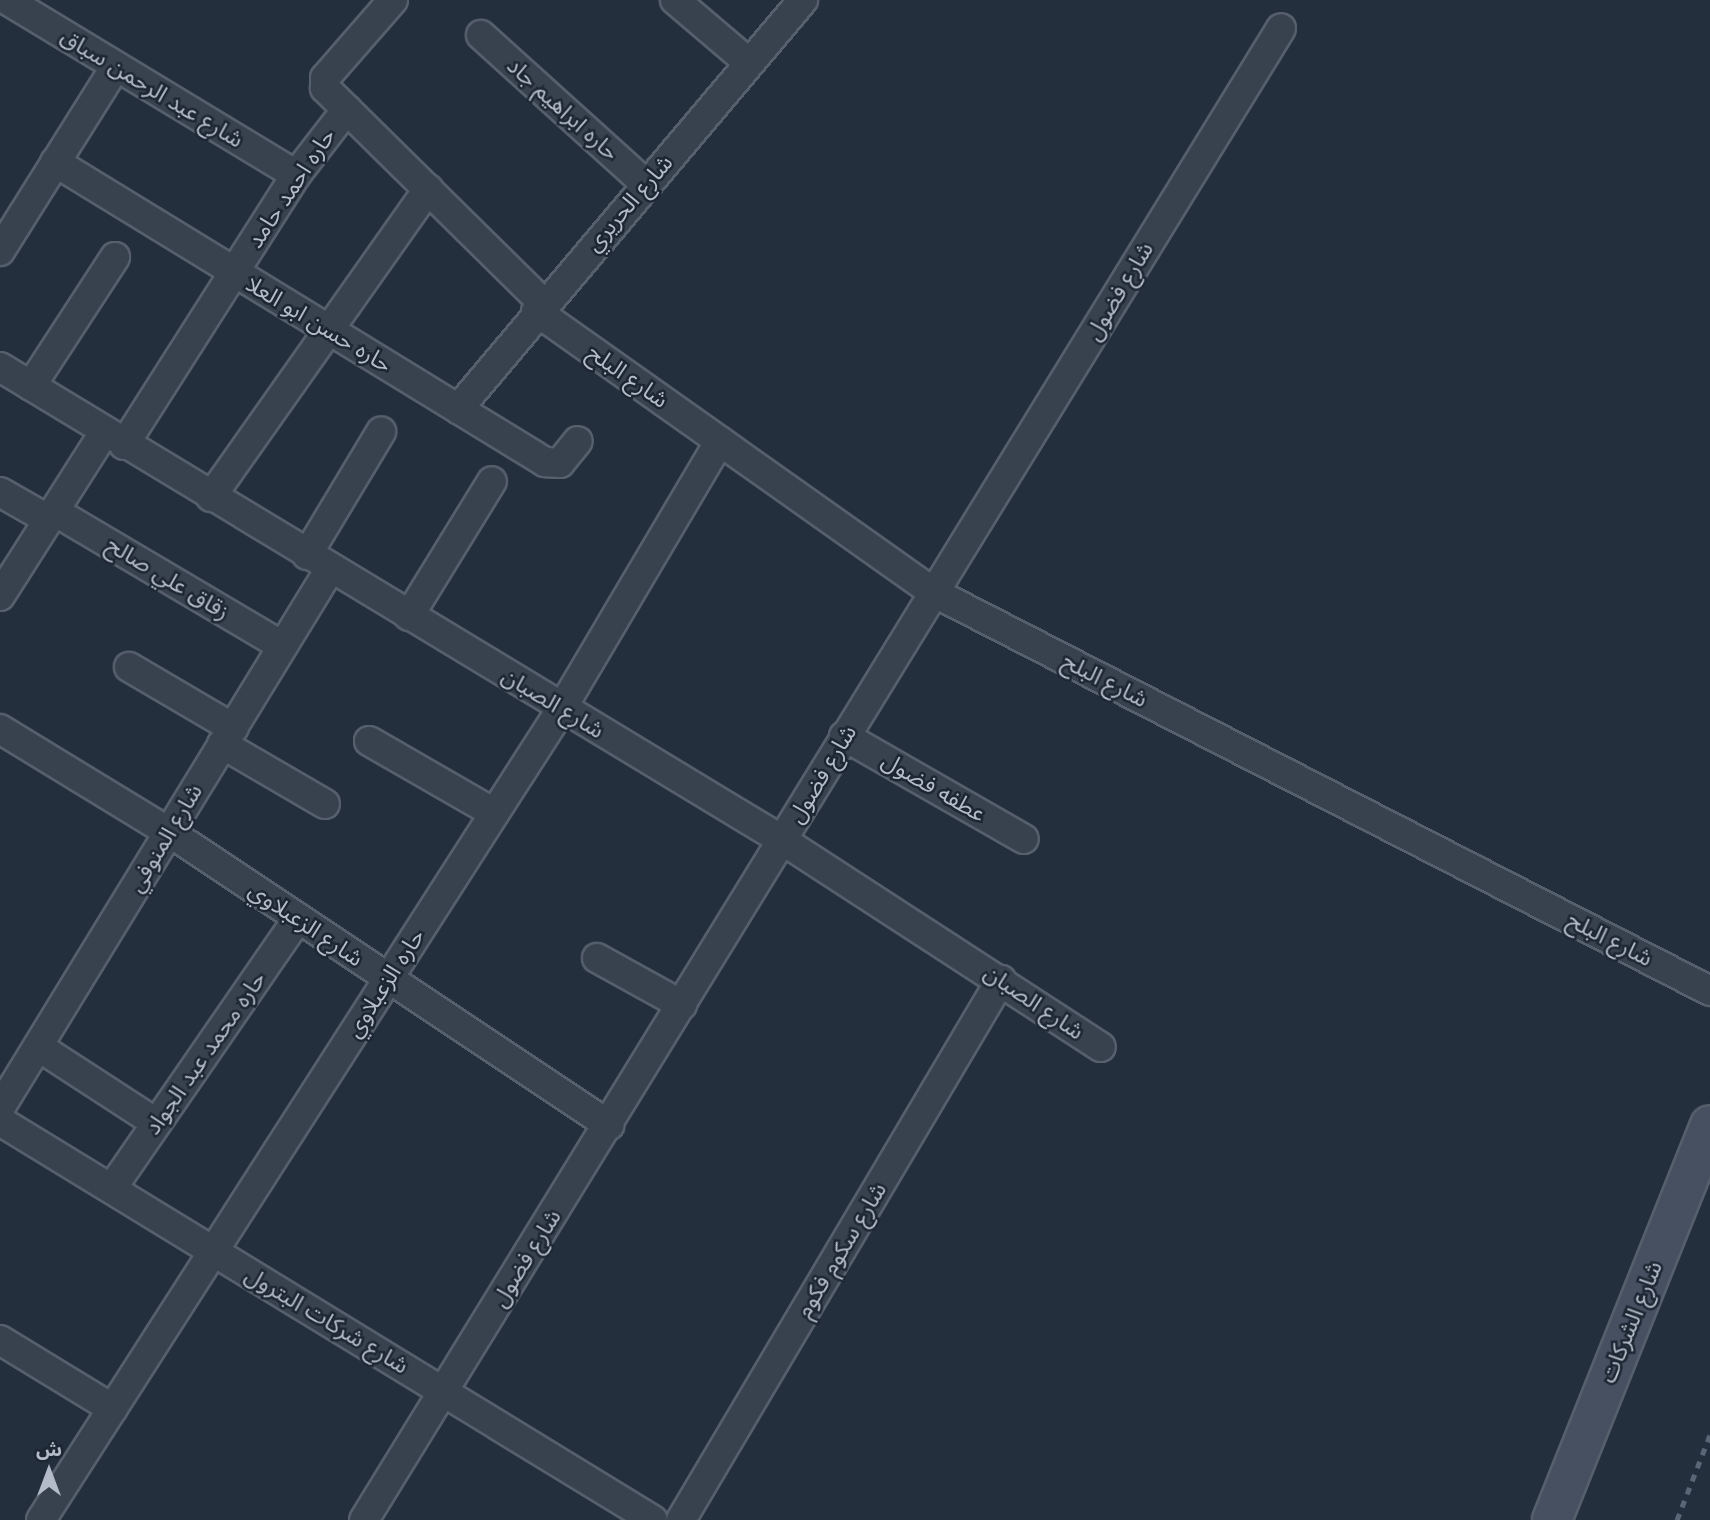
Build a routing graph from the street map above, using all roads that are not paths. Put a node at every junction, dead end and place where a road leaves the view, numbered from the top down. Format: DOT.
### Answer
graph roads {
  1 [pos="7,0"];
  2 [pos="393,0"];
  3 [pos="675,0"];
  4 [pos="803,0"];
  5 [pos="1281,28"];
  6 [pos="481,35"];
  7 [pos="749,63"];
  8 [pos="116,66"];
  9 [pos="346,108"];
  10 [pos="55,162"];
  11 [pos="296,175"];
  12 [pos="645,183"];
  13 [pos="428,189"];
  14 [pos="0,251"];
  15 [pos="115,257"];
  16 [pos="234,272"];
  17 [pos="539,307"];
  18 [pos="326,328"];
  19 [pos="0,367"];
  20 [pos="30,386"];
  21 [pos="458,409"];
  22 [pos="381,432"];
  23 [pos="114,439"];
  24 [pos="578,441"];
  25 [pos="720,441"];
  26 [pos="492,481"];
  27 [pos="0,492"];
  28 [pos="211,497"];
  29 [pos="51,515"];
  30 [pos="319,562"];
  31 [pos="935,593"];
  32 [pos="0,596"];
  33 [pos="409,616"];
  34 [pos="282,646"];
  35 [pos="129,667"];
  36 [pos="562,708"];
  37 [pos="0,729"];
  38 [pos="228,736"];
  39 [pos="844,736"];
  40 [pos="369,741"];
  41 [pos="325,804"];
  42 [pos="494,813"];
  43 [pos="169,832"];
  44 [pos="1024,839"];
  45 [pos="782,840"];
  46 [pos="298,918"];
  47 [pos="597,958"];
  48 [pos="388,978"];
  49 [pos="1001,980"];
  50 [pos="1710,991"];
  51 [pos="682,1005"];
  52 [pos="1101,1047"];
  53 [pos="39,1048"];
  54 [pos="0,1108"];
  55 [pos="0,1121"];
  56 [pos="156,1123"];
  57 [pos="609,1125"];
  58 [pos="1710,1125"];
  59 [pos="112,1188"];
  60 [pos="214,1251"];
  61 [pos="0,1340"];
  62 [pos="444,1392"];
  63 [pos="113,1409"];
  64 [pos="41,1520"];
  65 [pos="363,1520"];
  66 [pos="653,1520"];
  67 [pos="681,1520"];
  68 [pos="1552,1520"];
  1 -- 8 [label="street, شارع عبد الرحمن سباق"];
  2 -- 9 [label="street, شارع البلح"];
  3 -- 7 [label="street"];
  4 -- 7 [label="street, شارع الحريري"];
  5 -- 31 [label="street, شارع فضول"];
  6 -- 12 [label="street, حاره ابراهيم جاد"];
  7 -- 12 [label="street, شارع الحريري"];
  8 -- 10 [label="street"];
  8 -- 11 [label="street, شارع عبد الرحمن سباق"];
  9 -- 11 [label="street, حاره احمد حامد"];
  9 -- 13 [label="street, شارع البلح"];
  10 -- 14 [label="street"];
  10 -- 16 [label="street, حاره حسن ابو العلا"];
  11 -- 16 [label="street, حاره احمد حامد"];
  12 -- 17 [label="street, شارع الحريري"];
  13 -- 17 [label="street, شارع البلح"];
  13 -- 18 [label="street"];
  15 -- 20 [label="street"];
  16 -- 18 [label="street, حاره حسن ابو العلا"];
  16 -- 23 [label="street, حاره احمد حامد"];
  17 -- 21 [label="street, شارع الحريري"];
  17 -- 25 [label="street, شارع البلح"];
  18 -- 21 [label="street, حاره حسن ابو العلا"];
  18 -- 28 [label="street"];
  19 -- 20 [label="street, شارع الصبان"];
  20 -- 23 [label="street, شارع الصبان"];
  21 -- 24 [label="street, حاره حسن ابو العلا"];
  22 -- 30 [label="street, شارع المنوفي"];
  23 -- 28 [label="street, شارع الصبان"];
  23 -- 29 [label="street, حاره احمد حامد"];
  25 -- 31 [label="street, شارع البلح"];
  25 -- 36 [label="street, حاره الزعبلاوي"];
  26 -- 33 [label="street"];
  27 -- 29 [label="street, زقاق علي صالح"];
  28 -- 30 [label="street, شارع الصبان"];
  29 -- 32 [label="street, حاره احمد حامد"];
  29 -- 34 [label="street, زقاق علي صالح"];
  30 -- 33 [label="street, شارع الصبان"];
  30 -- 34 [label="street, شارع المنوفي"];
  31 -- 39 [label="street, شارع فضول"];
  31 -- 50 [label="street, شارع البلح"];
  33 -- 36 [label="street, شارع الصبان"];
  34 -- 38 [label="street, شارع المنوفي"];
  35 -- 38 [label="street"];
  36 -- 42 [label="street, حاره الزعبلاوي"];
  36 -- 45 [label="street, شارع الصبان"];
  37 -- 43 [label="street, شارع الزعبلاوي"];
  38 -- 41 [label="street"];
  38 -- 43 [label="street, شارع المنوفي"];
  39 -- 44 [label="street, عطفه فضول"];
  39 -- 45 [label="street, شارع فضول"];
  40 -- 42 [label="street"];
  42 -- 48 [label="street, حاره الزعبلاوي"];
  43 -- 46 [label="street, شارع الزعبلاوي"];
  43 -- 53 [label="street, شارع المنوفي"];
  45 -- 49 [label="street, شارع الصبان"];
  45 -- 51 [label="street, شارع فضول"];
  46 -- 48 [label="street, شارع الزعبلاوي"];
  46 -- 56 [label="street, حاره محمد عبد الجواد"];
  47 -- 51 [label="street"];
  48 -- 57 [label="street, شارع الزعبلاوي"];
  48 -- 60 [label="street, حاره الزعبلاوي"];
  49 -- 52 [label="street, شارع الصبان"];
  49 -- 67 [label="street, شارع سكوم فكوم"];
  51 -- 57 [label="street, شارع فضول"];
  53 -- 54 [label="street, شارع المنوفي"];
  53 -- 56 [label="street"];
  55 -- 59 [label="street, شارع شركات البترول"];
  56 -- 59 [label="street, حاره محمد عبد الجواد"];
  57 -- 62 [label="street, شارع فضول"];
  58 -- 68 [label="main road, شارع الشركات"];
  59 -- 60 [label="street, شارع شركات البترول"];
  60 -- 62 [label="street, شارع شركات البترول"];
  60 -- 63 [label="street, حاره الزعبلاوي"];
  61 -- 63 [label="street"];
  62 -- 65 [label="street, شارع فضول"];
  62 -- 66 [label="street, شارع شركات البترول"];
  63 -- 64 [label="street, حاره الزعبلاوي"];
}
